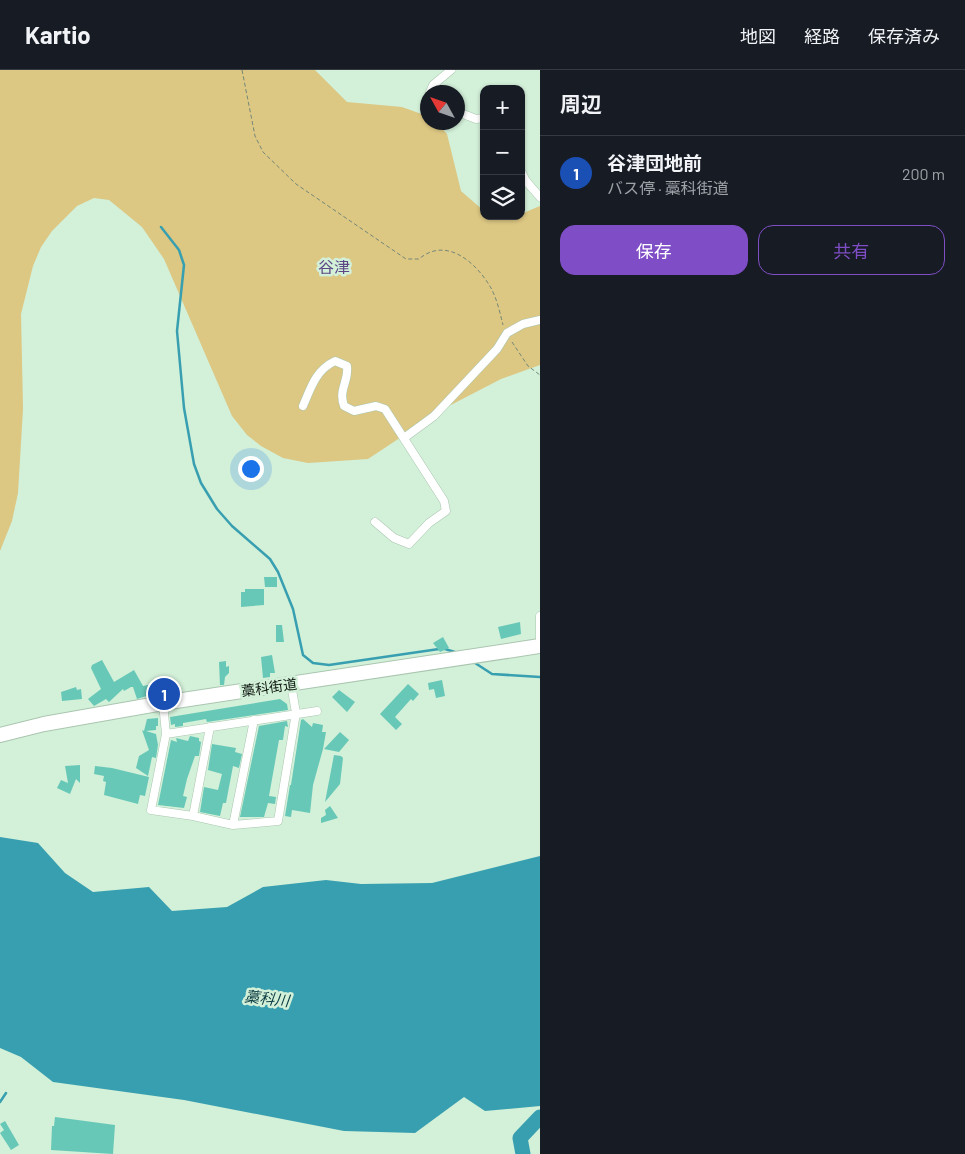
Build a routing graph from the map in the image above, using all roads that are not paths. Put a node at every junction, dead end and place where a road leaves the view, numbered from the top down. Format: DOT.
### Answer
graph roads {
  1 [pos="450,70"];
  2 [pos="433,85"];
  3 [pos="465,115"];
  4 [pos="480,118"];
  5 [pos="523,175"];
  6 [pos="540,197"];
  7 [pos="540,320"];
  8 [pos="303,406"];
  9 [pos="404,438"];
  10 [pos="375,522"];
  11 [pos="540,616"];
  12 [pos="540,641"];
  13 [pos="540,646"];
  14 [pos="292,684"];
  15 [pos="162,703"];
  16 [pos="317,711"];
  17 [pos="296,713"];
  18 [pos="254,720"];
  19 [pos="210,727"];
  20 [pos="166,734"];
  21 [pos="0,735"];
  22 [pos="194,816"];
  23 [pos="233,825"];
  1 -- 2 [label="street"];
  3 -- 4 [label="street"];
  5 -- 6 [label="street"];
  7 -- 9 [label="street"];
  8 -- 9 [label="street"];
  9 -- 10 [label="street"];
  11 -- 12 [label="street"];
  13 -- 14 [label="highway, 藁科街道"];
  14 -- 15 [label="highway, 藁科街道"];
  14 -- 17 [label="street"];
  15 -- 20 [label="street"];
  15 -- 21 [label="highway, 藁科街道"];
  16 -- 17 [label="street"];
  17 -- 18 [label="street"];
  17 -- 23 [label="street"];
  18 -- 19 [label="street"];
  18 -- 23 [label="street"];
  19 -- 20 [label="street"];
  19 -- 22 [label="street"];
  20 -- 22 [label="street"];
  22 -- 23 [label="street"];
}
